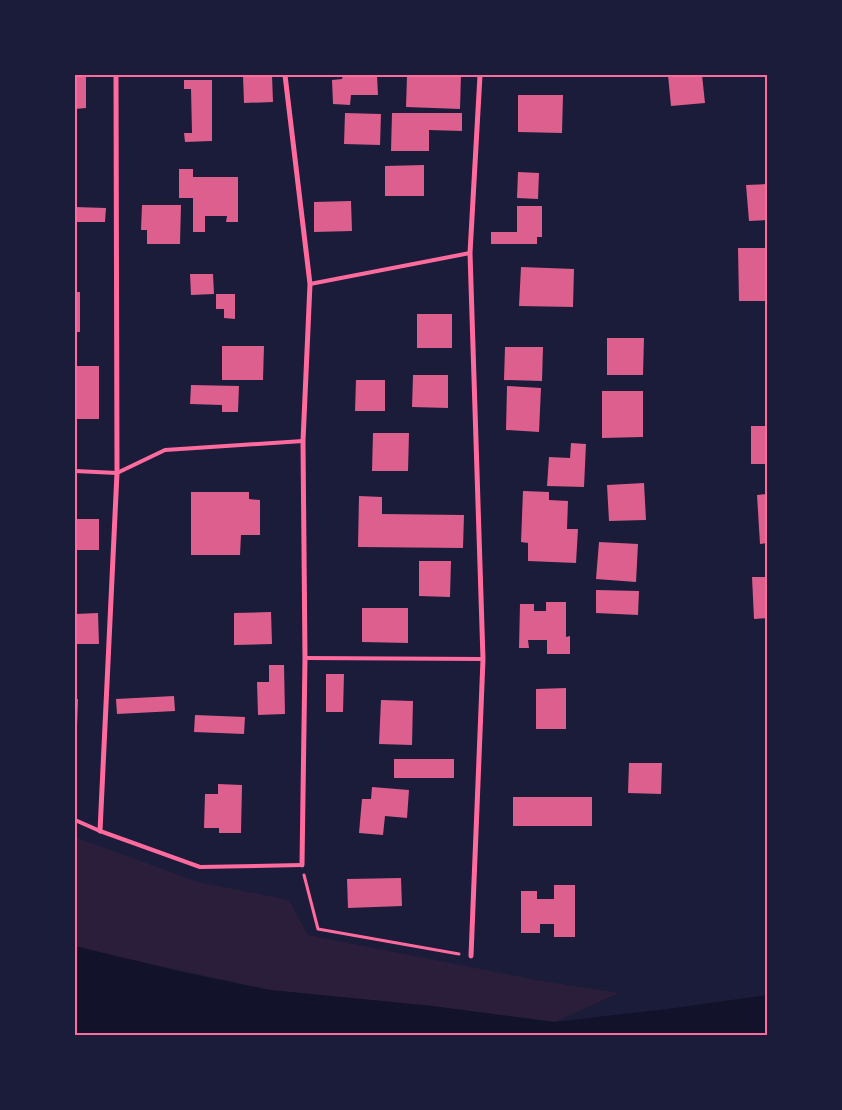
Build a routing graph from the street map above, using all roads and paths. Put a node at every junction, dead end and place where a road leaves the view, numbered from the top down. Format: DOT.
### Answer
graph roads {
  1 [pos="116,75"];
  2 [pos="285,75"];
  3 [pos="480,75"];
  4 [pos="470,253"];
  5 [pos="310,284"];
  6 [pos="303,441"];
  7 [pos="75,471"];
  8 [pos="116,473"];
  9 [pos="305,658"];
  10 [pos="483,660"];
  11 [pos="75,820"];
  12 [pos="100,831"];
  13 [pos="302,865"];
  14 [pos="471,956"];
  1 -- 8 [label="street"];
  2 -- 5 [label="street"];
  3 -- 4 [label="street"];
  4 -- 5 [label="lane"];
  4 -- 10 [label="street"];
  5 -- 6 [label="street"];
  6 -- 8 [label="lane"];
  6 -- 9 [label="street"];
  7 -- 8 [label="lane"];
  8 -- 12 [label="street"];
  9 -- 10 [label="lane"];
  9 -- 13 [label="street"];
  10 -- 14 [label="street"];
  11 -- 12 [label="lane"];
  12 -- 13 [label="lane"];
  13 -- 14 [label="path"];
}
